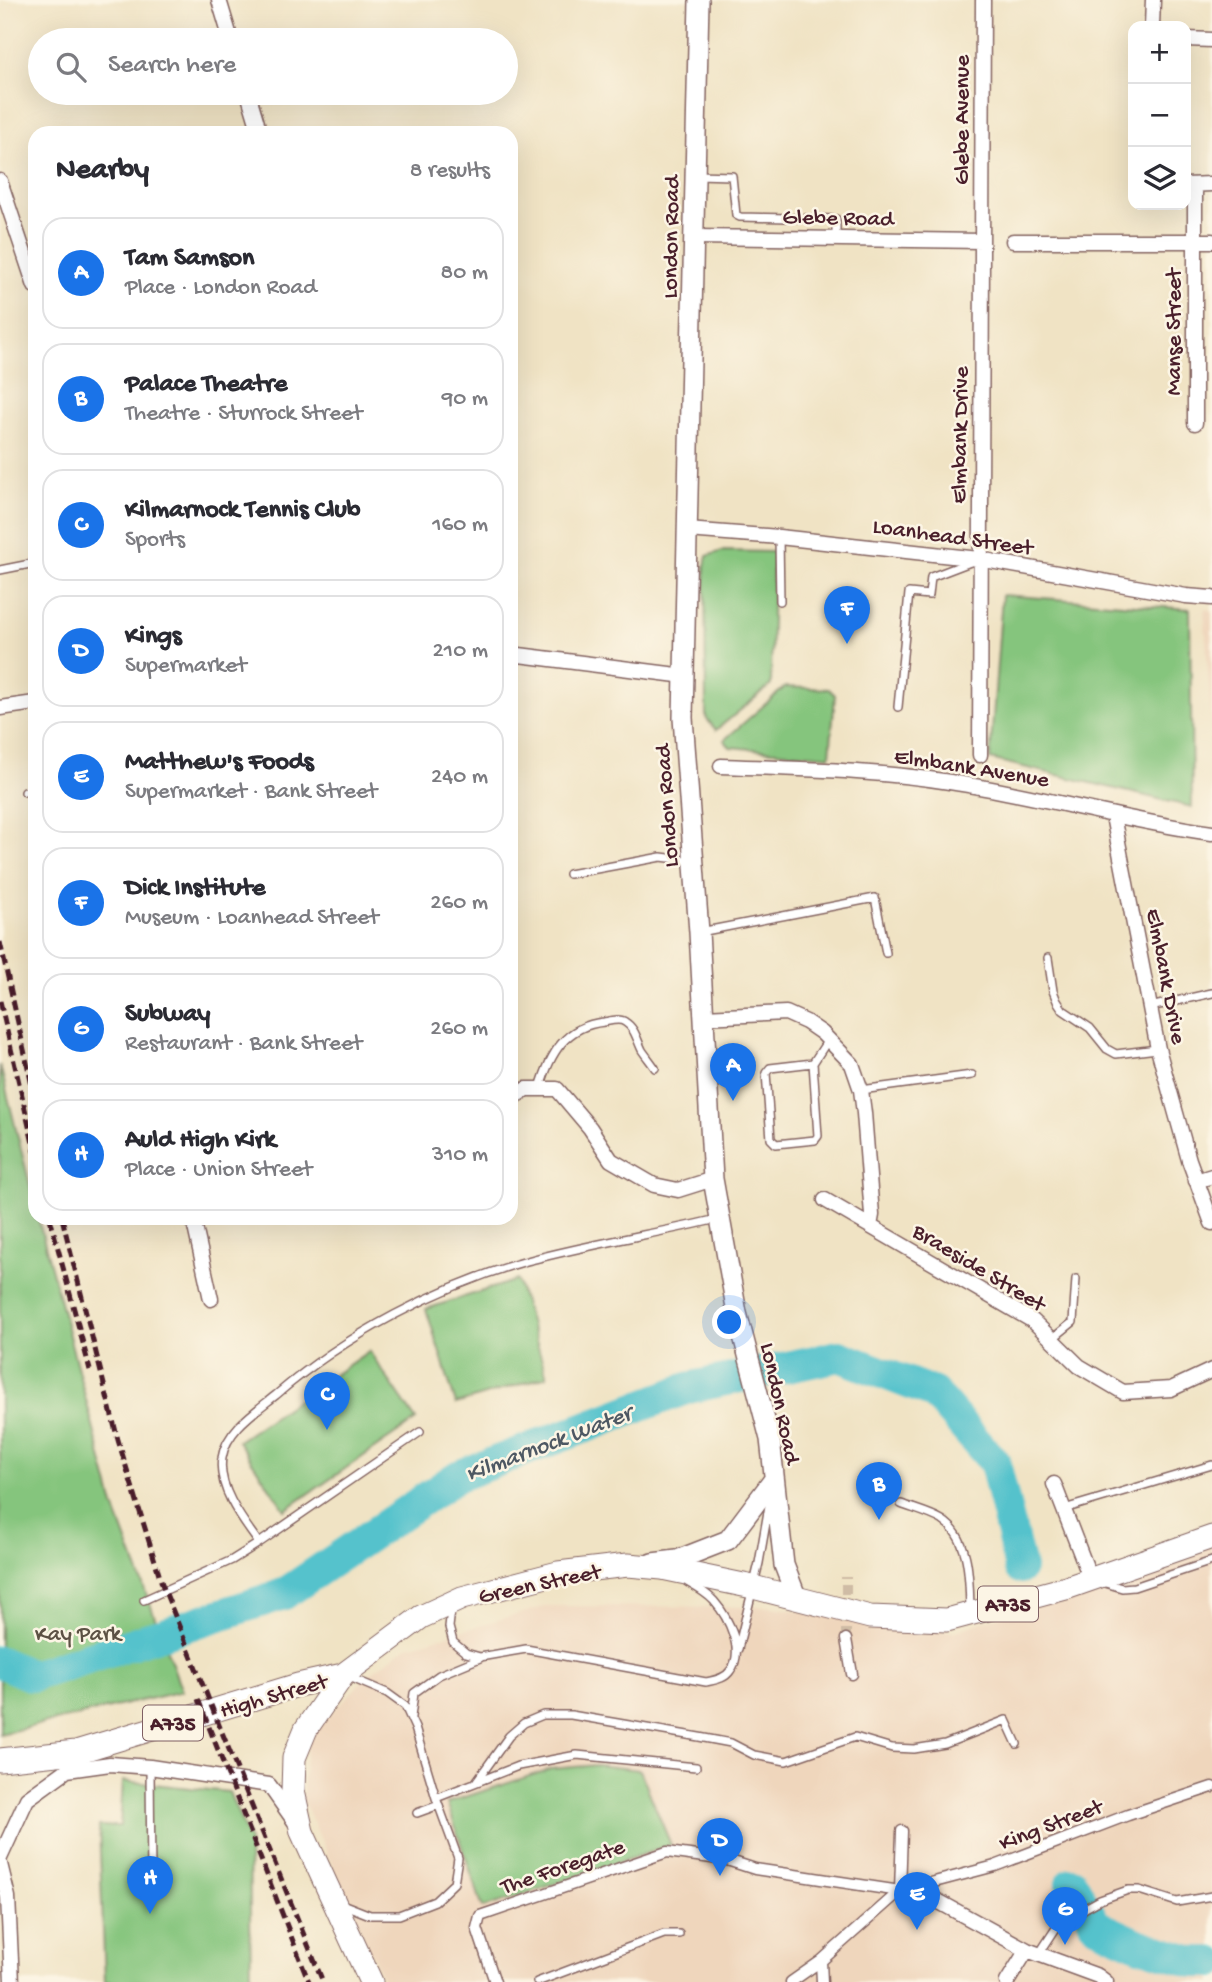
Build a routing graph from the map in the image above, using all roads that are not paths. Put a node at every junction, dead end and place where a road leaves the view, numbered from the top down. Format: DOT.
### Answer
graph roads {
  1 [pos="219,0"];
  2 [pos="699,0"];
  3 [pos="983,0"];
  4 [pos="1153,0"];
  5 [pos="1152,21"];
  6 [pos="227,28"];
  7 [pos="1191,39"];
  8 [pos="1212,40"];
  9 [pos="252,105"];
  10 [pos="258,126"];
  11 [pos="695,175"];
  12 [pos="0,181"];
  13 [pos="1212,184"];
  14 [pos="1191,185"];
  15 [pos="1191,194"];
  16 [pos="694,237"];
  17 [pos="836,239"];
  18 [pos="982,241"];
  19 [pos="1013,241"];
  20 [pos="1196,241"];
  21 [pos="1212,241"];
  22 [pos="28,265"];
  23 [pos="1195,423"];
  24 [pos="687,530"];
  25 [pos="779,537"];
  26 [pos="979,559"];
  27 [pos="28,564"];
  28 [pos="0,570"];
  29 [pos="1212,598"];
  30 [pos="780,601"];
  31 [pos="518,655"];
  32 [pos="685,676"];
  33 [pos="28,704"];
  34 [pos="898,707"];
  35 [pos="0,708"];
  36 [pos="980,755"];
  37 [pos="721,765"];
  38 [pos="1113,816"];
  39 [pos="1212,833"];
  40 [pos="694,861"];
  41 [pos="569,874"];
  42 [pos="699,932"];
  43 [pos="886,953"];
  44 [pos="1048,958"];
  45 [pos="1212,993"];
  46 [pos="1150,1007"];
  47 [pos="704,1017"];
  48 [pos="828,1039"];
  49 [pos="1158,1049"];
  50 [pos="813,1063"];
  51 [pos="655,1068"];
  52 [pos="972,1075"];
  53 [pos="540,1089"];
  54 [pos="860,1090"];
  55 [pos="518,1094"];
  56 [pos="1212,1176"];
  57 [pos="713,1179"];
  58 [pos="1196,1181"];
  59 [pos="825,1200"];
  60 [pos="719,1219"];
  61 [pos="1212,1223"];
  62 [pos="195,1225"];
  63 [pos="870,1226"];
  64 [pos="1076,1279"];
  65 [pos="211,1299"];
  66 [pos="1051,1339"];
  67 [pos="1212,1370"];
  68 [pos="420,1432"];
  69 [pos="1212,1465"];
  70 [pos="774,1479"];
  71 [pos="1054,1484"];
  72 [pos="901,1504"];
  73 [pos="1063,1509"];
  74 [pos="1212,1537"];
  75 [pos="258,1544"];
  76 [pos="1212,1561"];
  77 [pos="628,1565"];
  78 [pos="662,1568"];
  79 [pos="1091,1580"];
  80 [pos="753,1587"];
  81 [pos="462,1598"];
  82 [pos="797,1599"];
  83 [pos="144,1600"];
  84 [pos="970,1615"];
  85 [pos="846,1639"];
  86 [pos="737,1651"];
  87 [pos="480,1657"];
  88 [pos="852,1674"];
  89 [pos="343,1675"];
  90 [pos="411,1717"];
  91 [pos="1017,1744"];
  92 [pos="0,1760"];
  93 [pos="696,1766"];
  94 [pos="150,1767"];
  95 [pos="476,1782"];
  96 [pos="1212,1787"];
  97 [pos="438,1802"];
  98 [pos="417,1813"];
  99 [pos="902,1830"];
  100 [pos="302,1832"];
  101 [pos="0,1858"];
  102 [pos="0,1864"];
  103 [pos="151,1880"];
  104 [pos="900,1891"];
  105 [pos="1212,1896"];
  106 [pos="4,1897"];
  107 [pos="333,1899"];
  108 [pos="679,1934"];
  109 [pos="1033,1952"];
  110 [pos="821,1961"];
  111 [pos="12,1982"];
  112 [pos="371,1982"];
  113 [pos="495,1982"];
  114 [pos="537,1982"];
  115 [pos="791,1982"];
  116 [pos="822,1982"];
  117 [pos="1007,1982"];
  118 [pos="1106,1982"];
  1 -- 6 [label="street"];
  2 -- 11 [label="main road, London Road"];
  3 -- 18 [label="street, Glebe Avenue"];
  4 -- 5 [label="street"];
  7 -- 8 [label="street"];
  9 -- 10 [label="street"];
  11 -- 16 [label="main road, London Road"];
  11 -- 17 [label="lane"];
  12 -- 22 [label="street"];
  13 -- 14 [label="street"];
  15 -- 20 [label="street, Manse Street"];
  16 -- 17 [label="street, Glebe Road"];
  16 -- 24 [label="main road, London Road"];
  17 -- 18 [label="street, Glebe Road"];
  18 -- 26 [label="street, Elmbank Drive"];
  19 -- 20 [label="street"];
  20 -- 21 [label="street"];
  20 -- 23 [label="street, Manse Street"];
  24 -- 25 [label="street, Loanhead Street"];
  24 -- 32 [label="main road, London Road"];
  25 -- 26 [label="street, Loanhead Street"];
  25 -- 30 [label="lane"];
  26 -- 29 [label="street, Loanhead Street"];
  26 -- 34 [label="lane"];
  26 -- 36 [label="street, Elmbank Drive"];
  27 -- 28 [label="lane"];
  31 -- 32 [label="street"];
  32 -- 40 [label="main road, London Road"];
  33 -- 35 [label="street"];
  37 -- 38 [label="street, Elmbank Avenue"];
  38 -- 39 [label="street, Elmbank Avenue"];
  38 -- 46 [label="street, Elmbank Drive"];
  40 -- 41 [label="lane"];
  40 -- 42 [label="main road, London Road"];
  42 -- 43 [label="lane"];
  42 -- 47 [label="main road, London Road"];
  44 -- 49 [label="lane"];
  45 -- 46 [label="lane"];
  46 -- 49 [label="street, Elmbank Drive"];
  47 -- 48 [label="street"];
  47 -- 57 [label="main road, London Road"];
  48 -- 50 [label="lane"];
  48 -- 54 [label="street"];
  49 -- 58 [label="street, Elmbank Drive"];
  50 -- 50 [label="lane"];
  51 -- 53 [label="lane"];
  52 -- 54 [label="lane"];
  53 -- 55 [label="street"];
  53 -- 57 [label="street"];
  54 -- 63 [label="street"];
  56 -- 58 [label="street"];
  57 -- 60 [label="main road, London Road"];
  58 -- 61 [label="street, Elmbank Drive"];
  59 -- 63 [label="street, Braeside Street"];
  60 -- 70 [label="main road, London Road"];
  60 -- 75 [label="lane"];
  62 -- 65 [label="street"];
  63 -- 66 [label="street, Braeside Street"];
  64 -- 66 [label="lane"];
  66 -- 67 [label="street, Braeside Street"];
  68 -- 75 [label="lane"];
  69 -- 73 [label="lane"];
  70 -- 77 [label="main road"];
  70 -- 80 [label="lane"];
  70 -- 82 [label="main road, London Road"];
  71 -- 73 [label="street"];
  72 -- 84 [label="lane"];
  73 -- 79 [label="street"];
  74 -- 79 [label="main road, A735"];
  75 -- 83 [label="lane"];
  76 -- 79 [label="lane"];
  77 -- 78 [label="main road, Green Street / A735"];
  77 -- 81 [label="main road, Green Street / A735"];
  78 -- 80 [label="main road, Green Street / A735"];
  78 -- 86 [label="lane"];
  79 -- 84 [label="main road, A735"];
  80 -- 82 [label="main road, Green Street / A735"];
  80 -- 86 [label="lane"];
  81 -- 87 [label="lane"];
  81 -- 89 [label="main road, Green Street / A735"];
  82 -- 84 [label="main road, A735"];
  85 -- 88 [label="street"];
  86 -- 87 [label="lane"];
  87 -- 90 [label="lane"];
  89 -- 90 [label="lane"];
  89 -- 92 [label="main road, High Street / A735"];
  89 -- 100 [label="main road, A735"];
  90 -- 97 [label="lane"];
  91 -- 95 [label="lane"];
  93 -- 95 [label="lane"];
  94 -- 100 [label="street"];
  94 -- 101 [label="street"];
  94 -- 103 [label="lane"];
  95 -- 97 [label="lane"];
  96 -- 104 [label="street, King Street"];
  97 -- 98 [label="lane"];
  97 -- 107 [label="lane"];
  99 -- 104 [label="street"];
  100 -- 107 [label="main road, A735"];
  102 -- 106 [label="street"];
  104 -- 109 [label="street"];
  104 -- 110 [label="street"];
  104 -- 113 [label="street, The Foregate"];
  105 -- 109 [label="lane"];
  106 -- 111 [label="street"];
  107 -- 112 [label="main road, A735"];
  108 -- 114 [label="lane"];
  109 -- 117 [label="street"];
  109 -- 118 [label="street"];
  110 -- 115 [label="street"];
  110 -- 116 [label="street"];
}
